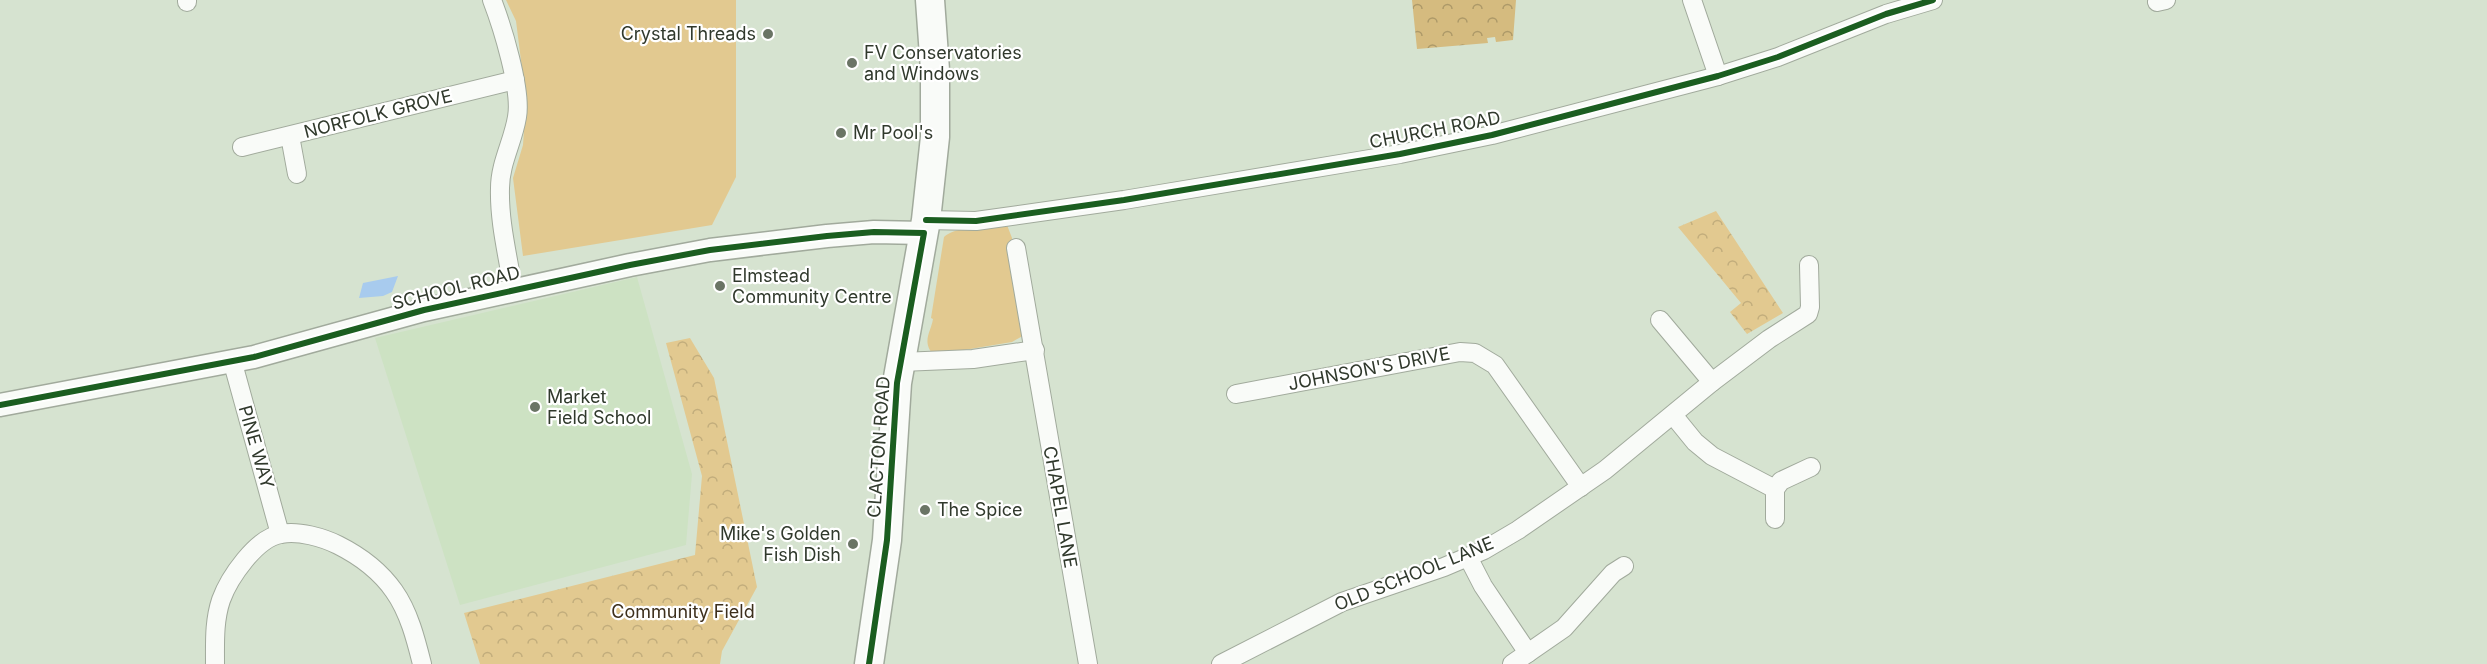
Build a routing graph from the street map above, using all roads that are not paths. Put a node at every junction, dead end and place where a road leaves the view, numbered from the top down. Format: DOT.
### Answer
graph roads {
  1 [pos="492,0"];
  2 [pos="930,0"];
  3 [pos="1692,0"];
  4 [pos="1934,0"];
  5 [pos="1718,76"];
  6 [pos="515,80"];
  7 [pos="290,136"];
  8 [pos="242,147"];
  9 [pos="297,174"];
  10 [pos="925,226"];
  11 [pos="1016,248"];
  12 [pos="1809,265"];
  13 [pos="513,289"];
  14 [pos="1660,320"];
  15 [pos="1035,350"];
  16 [pos="232,360"];
  17 [pos="901,362"];
  18 [pos="1712,382"];
  19 [pos="1236,394"];
  20 [pos="0,405"];
  21 [pos="1673,415"];
  22 [pos="1811,467"];
  23 [pos="1581,487"];
  24 [pos="1775,489"];
  25 [pos="1775,519"];
  26 [pos="280,534"];
  27 [pos="1468,557"];
  28 [pos="1624,566"];
  29 [pos="1528,653"];
  30 [pos="215,664"];
  31 [pos="422,664"];
  32 [pos="869,664"];
  33 [pos="1088,664"];
  34 [pos="1221,664"];
  35 [pos="1512,664"];
  1 -- 6 [label="street"];
  2 -- 10 [label="main road, CLACTON ROAD"];
  3 -- 5 [label="street"];
  4 -- 5 [label="street, CHURCH ROAD"];
  5 -- 10 [label="street, CHURCH ROAD"];
  6 -- 7 [label="street, NORFOLK GROVE"];
  6 -- 13 [label="street"];
  7 -- 8 [label="street, NORFOLK GROVE"];
  7 -- 9 [label="street"];
  10 -- 13 [label="street, SCHOOL ROAD"];
  10 -- 17 [label="main road, CLACTON ROAD"];
  11 -- 15 [label="street, CHAPEL LANE"];
  12 -- 18 [label="street, OLD SCHOOL LANE"];
  13 -- 16 [label="street, SCHOOL ROAD"];
  14 -- 18 [label="street"];
  15 -- 17 [label="street"];
  15 -- 33 [label="street, CHAPEL LANE"];
  16 -- 20 [label="street, SCHOOL ROAD"];
  16 -- 26 [label="street, PINE WAY"];
  17 -- 32 [label="main road, CLACTON ROAD"];
  18 -- 21 [label="street, OLD SCHOOL LANE"];
  19 -- 23 [label="street, JOHNSON'S DRIVE"];
  21 -- 23 [label="street, OLD SCHOOL LANE"];
  21 -- 24 [label="street"];
  22 -- 24 [label="street"];
  23 -- 27 [label="street, OLD SCHOOL LANE"];
  24 -- 25 [label="street"];
  26 -- 30 [label="street"];
  26 -- 31 [label="street"];
  27 -- 29 [label="street"];
  27 -- 34 [label="street, OLD SCHOOL LANE"];
  28 -- 29 [label="street"];
  29 -- 35 [label="street"];
}
